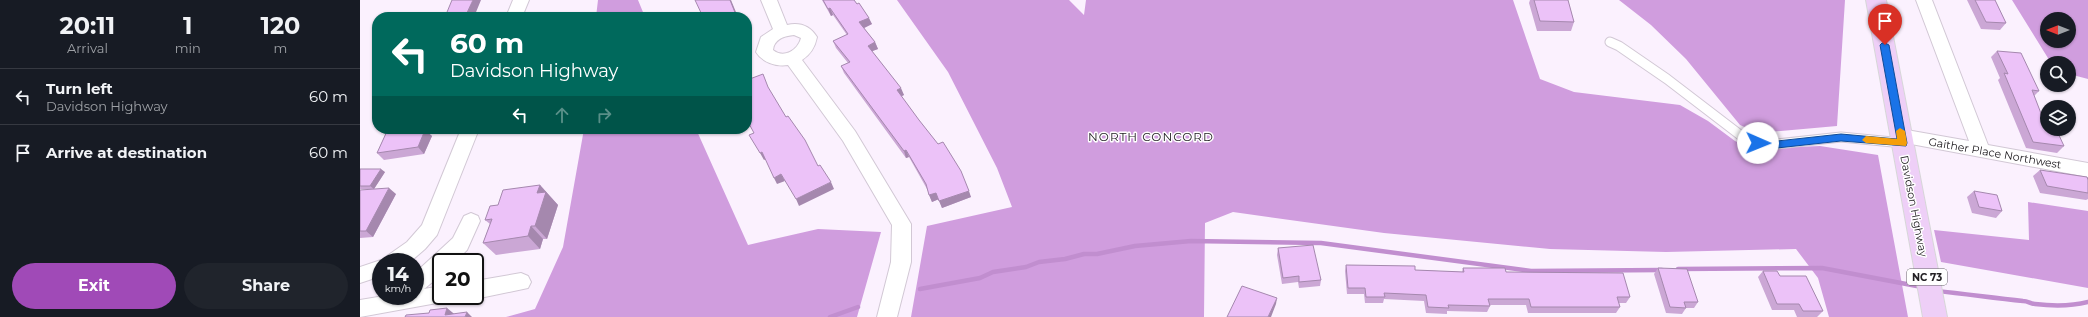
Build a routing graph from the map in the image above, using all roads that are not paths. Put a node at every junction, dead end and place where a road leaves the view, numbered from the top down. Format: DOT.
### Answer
graph roads {
  1 [pos="521,0"];
  2 [pos="769,0"];
  3 [pos="1876,0"];
  4 [pos="1924,0"];
  5 [pos="516,12"];
  6 [pos="782,31"];
  7 [pos="1610,42"];
  8 [pos="792,58"];
  9 [pos="468,134"];
  10 [pos="1902,140"];
  11 [pos="1981,150"];
  12 [pos="2088,170"];
  13 [pos="471,221"];
  14 [pos="408,253"];
  15 [pos="451,253"];
  16 [pos="372,271"];
  17 [pos="432,271"];
  18 [pos="360,275"];
  19 [pos="424,278"];
  20 [pos="521,282"];
  21 [pos="484,288"];
  22 [pos="375,305"];
  23 [pos="360,309"];
  24 [pos="887,317"];
  25 [pos="1935,317"];
  1 -- 5 [label="street"];
  2 -- 6 [label="street"];
  3 -- 10 [label="main road, Davidson Highway / NC 73"];
  4 -- 11 [label="street"];
  6 -- 8 [label="street"];
  6 -- 8 [label="street"];
  7 -- 10 [label="lane"];
  8 -- 24 [label="street"];
  9 -- 14 [label="street"];
  10 -- 11 [label="street, Gaither Place Northwest"];
  10 -- 25 [label="main road, Davidson Highway / NC 73"];
  11 -- 12 [label="street, Gaither Place Northwest"];
  13 -- 15 [label="street"];
  16 -- 18 [label="street"];
  17 -- 19 [label="street"];
  20 -- 21 [label="street"];
  22 -- 23 [label="street"];
}
